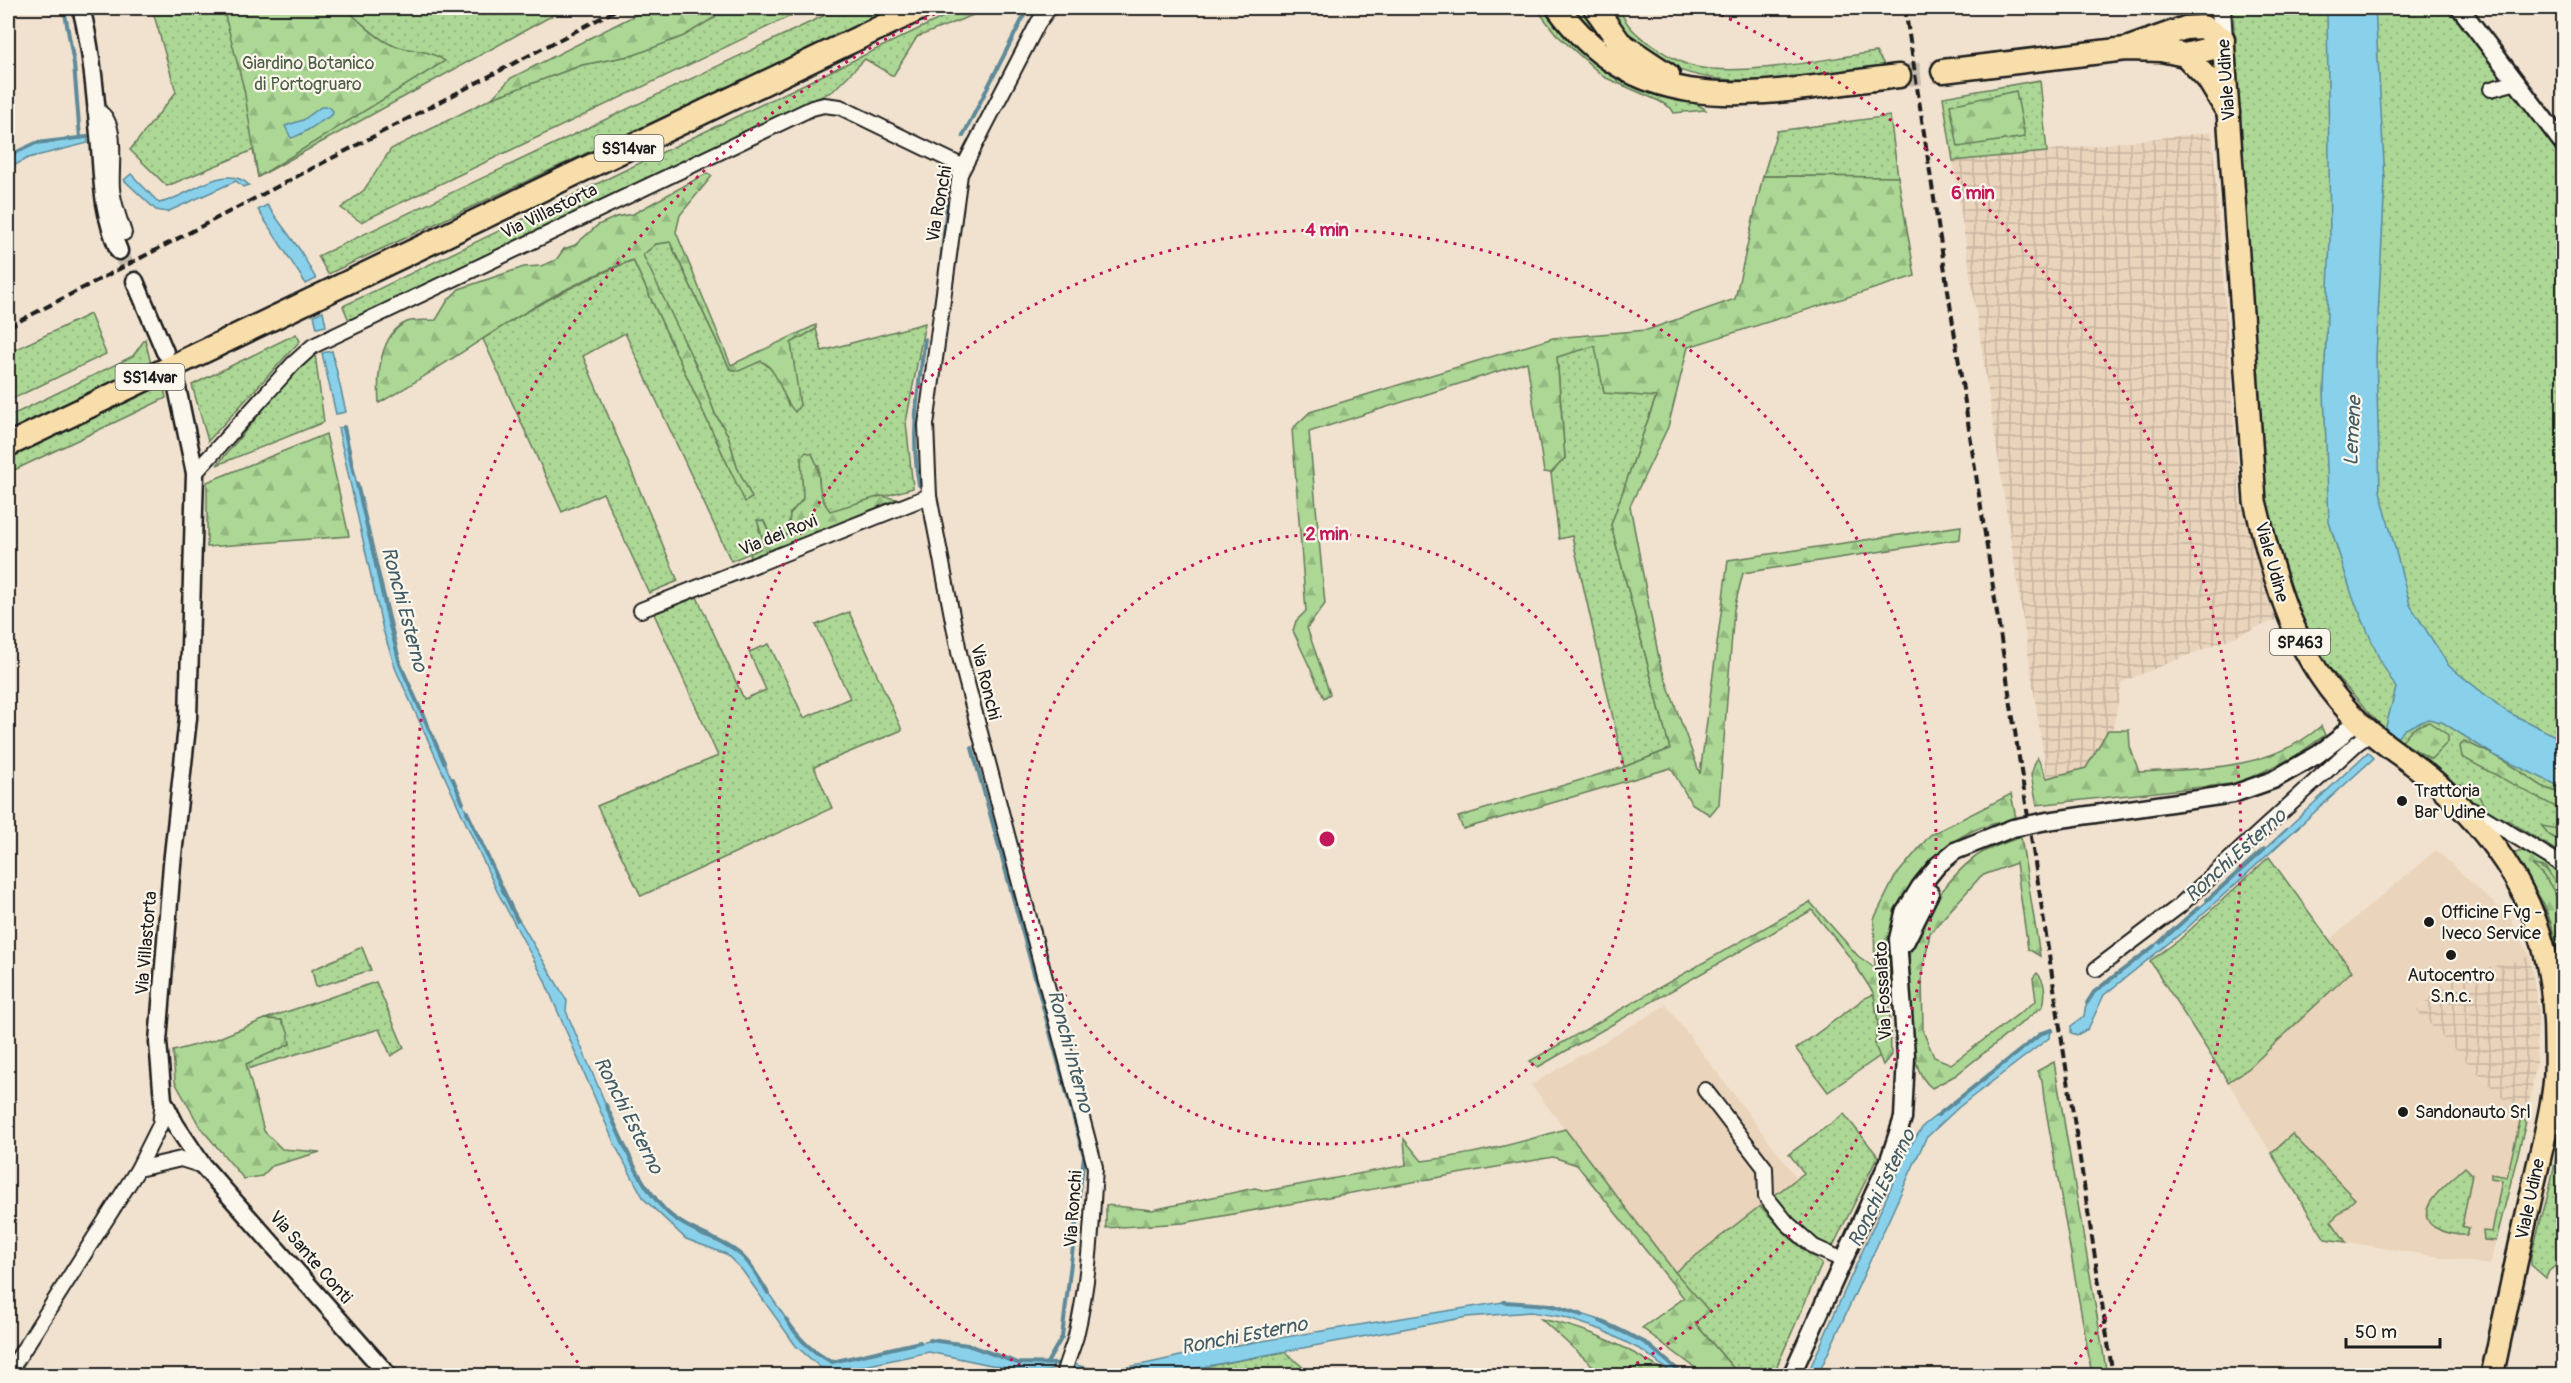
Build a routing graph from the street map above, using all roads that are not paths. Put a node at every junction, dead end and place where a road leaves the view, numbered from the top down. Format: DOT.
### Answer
graph roads {
  1 [pos="81,8"];
  2 [pos="921,8"];
  3 [pos="1049,8"];
  4 [pos="1595,8"];
  5 [pos="2187,8"];
  6 [pos="2222,8"];
  7 [pos="2460,8"];
  8 [pos="1559,9"];
  9 [pos="2161,34"];
  10 [pos="2223,39"];
  11 [pos="2126,49"];
  12 [pos="2185,55"];
  13 [pos="1943,71"];
  14 [pos="1899,76"];
  15 [pos="2517,82"];
  16 [pos="2491,89"];
  17 [pos="1772,90"];
  18 [pos="95,110"];
  19 [pos="2228,112"];
  20 [pos="2564,145"];
  21 [pos="962,166"];
  22 [pos="124,233"];
  23 [pos="119,251"];
  24 [pos="135,281"];
  25 [pos="165,352"];
  26 [pos="176,383"];
  27 [pos="8,445"];
  28 [pos="195,473"];
  29 [pos="929,496"];
  30 [pos="641,610"];
  31 [pos="2364,727"];
  32 [pos="2446,791"];
  33 [pos="2564,866"];
  34 [pos="2096,969"];
  35 [pos="1704,1090"];
  36 [pos="164,1100"];
  37 [pos="203,1166"];
  38 [pos="138,1169"];
  39 [pos="1843,1260"];
  40 [pos="8,1374"];
  41 [pos="1062,1375"];
  42 [pos="389,1376"];
  43 [pos="1791,1376"];
  44 [pos="2492,1376"];
  1 -- 18 [label="street"];
  2 -- 27 [label="highway, SS14var"];
  3 -- 21 [label="street, Via Ronchi"];
  4 -- 17 [label="highway"];
  5 -- 9 [label="highway"];
  6 -- 10 [label="main road, Viale Udine / SP463"];
  7 -- 15 [label="street"];
  8 -- 17 [label="highway"];
  9 -- 10 [label="highway"];
  9 -- 11 [label="highway"];
  10 -- 12 [label="highway"];
  10 -- 19 [label="main road, Viale Udine / SP463"];
  11 -- 12 [label="highway"];
  11 -- 13 [label="highway"];
  12 -- 19 [label="highway"];
  14 -- 17 [label="highway"];
  15 -- 16 [label="street"];
  15 -- 20 [label="street"];
  18 -- 22 [label="street"];
  18 -- 23 [label="street"];
  19 -- 31 [label="main road, Viale Udine / SP463"];
  21 -- 28 [label="street, Via Villastorta"];
  21 -- 29 [label="street, Via Ronchi"];
  24 -- 25 [label="street"];
  26 -- 28 [label="street, Via Villastorta"];
  28 -- 36 [label="street, Via Villastorta"];
  29 -- 30 [label="street, Via dei Rovi"];
  29 -- 41 [label="street, Via Ronchi"];
  31 -- 32 [label="main road, Viale Udine / SP463"];
  31 -- 34 [label="street"];
  31 -- 39 [label="street, Via Fossalato, bridge"];
  32 -- 33 [label="street"];
  32 -- 44 [label="main road, Viale Udine / SP463"];
  35 -- 39 [label="street"];
  36 -- 37 [label="street, Via Sante Conti"];
  36 -- 38 [label="street, Via Villastorta"];
  37 -- 38 [label="street"];
  37 -- 42 [label="street, Via Sante Conti"];
  38 -- 40 [label="street, Via Villastorta"];
  39 -- 43 [label="street, Via Fossalato"];
}
